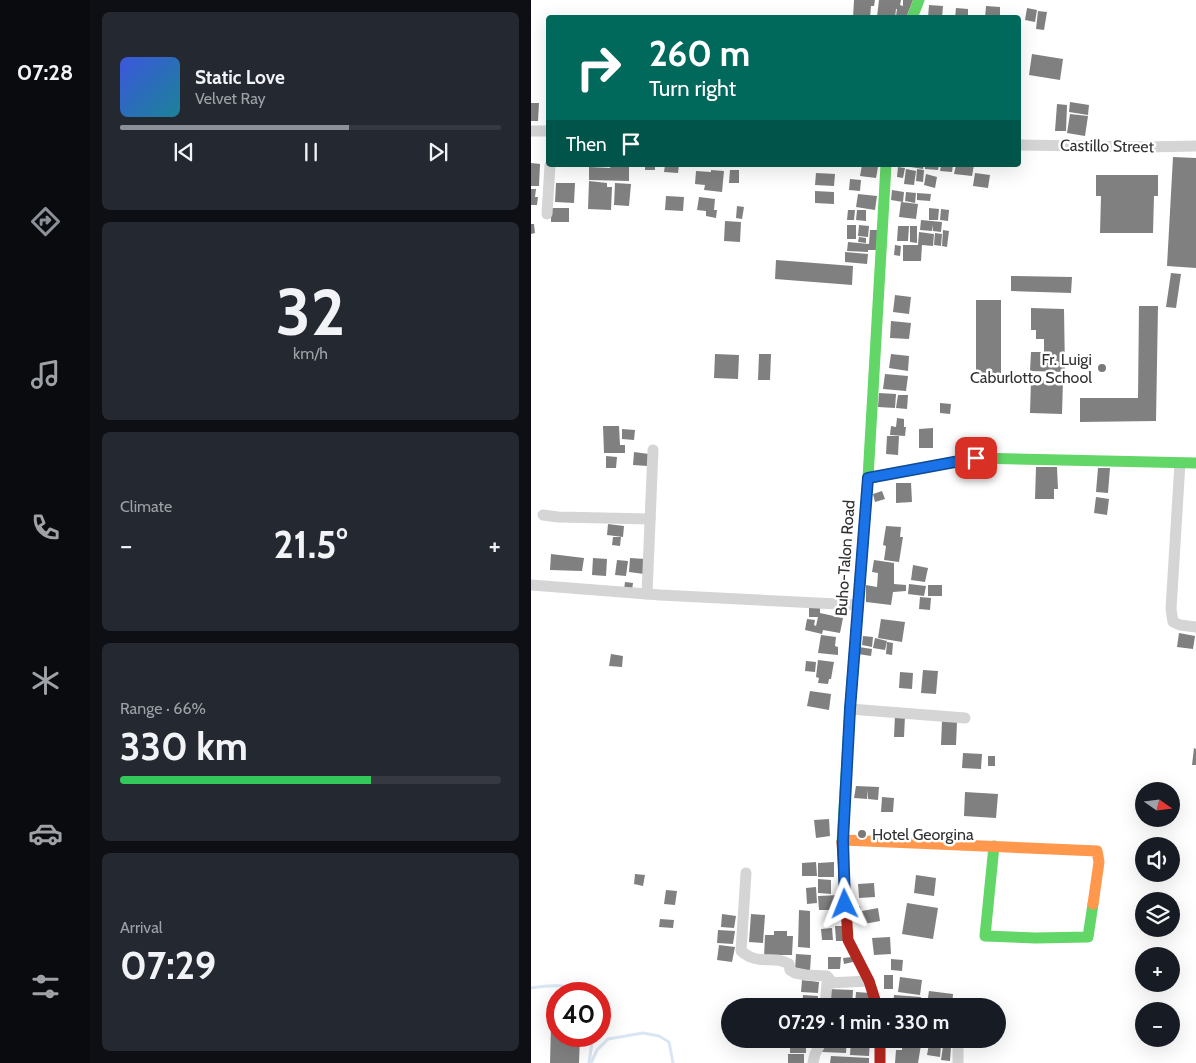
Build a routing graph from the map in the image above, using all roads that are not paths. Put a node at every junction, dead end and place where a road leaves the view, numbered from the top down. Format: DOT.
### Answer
graph roads {
  1 [pos="919,0"];
  2 [pos="913,15"];
  3 [pos="531,131"];
  4 [pos="546,131"];
  5 [pos="1021,145"];
  6 [pos="1196,146"];
  7 [pos="550,167"];
  8 [pos="887,167"];
  9 [pos="547,214"];
  10 [pos="653,450"];
  11 [pos="1180,463"];
  12 [pos="1196,464"];
  13 [pos="868,478"];
  14 [pos="543,515"];
  15 [pos="650,519"];
  16 [pos="531,585"];
  17 [pos="647,594"];
  18 [pos="858,605"];
  19 [pos="1196,627"];
  20 [pos="850,709"];
  21 [pos="965,718"];
  22 [pos="843,840"];
  23 [pos="994,846"];
  24 [pos="746,873"];
  25 [pos="869,981"];
  26 [pos="833,983"];
  27 [pos="826,998"];
  28 [pos="874,998"];
  29 [pos="818,1048"];
  30 [pos="880,1048"];
  31 [pos="958,1048"];
  32 [pos="813,1063"];
  33 [pos="880,1063"];
  34 [pos="958,1063"];
  1 -- 2 [label="street"];
  3 -- 4 [label="street"];
  5 -- 6 [label="street, Castillo Street"];
  7 -- 9 [label="street"];
  8 -- 13 [label="street, Buho-Talon Road"];
  10 -- 15 [label="street"];
  11 -- 12 [label="street"];
  11 -- 13 [label="street"];
  11 -- 19 [label="street"];
  13 -- 18 [label="street, Buho-Talon Road"];
  14 -- 15 [label="street"];
  15 -- 17 [label="street"];
  16 -- 17 [label="street"];
  17 -- 18 [label="street"];
  18 -- 20 [label="street, Buho-Talon Road"];
  20 -- 21 [label="street"];
  20 -- 22 [label="street, Buho-Talon Road"];
  22 -- 23 [label="street"];
  22 -- 25 [label="street, Buho-Talon Road"];
  23 -- 23 [label="street"];
  24 -- 26 [label="street"];
  25 -- 26 [label="street"];
  25 -- 28 [label="street, Buho-Talon Road"];
  26 -- 27 [label="street"];
  29 -- 32 [label="street"];
  30 -- 33 [label="street"];
  31 -- 34 [label="street"];
}
